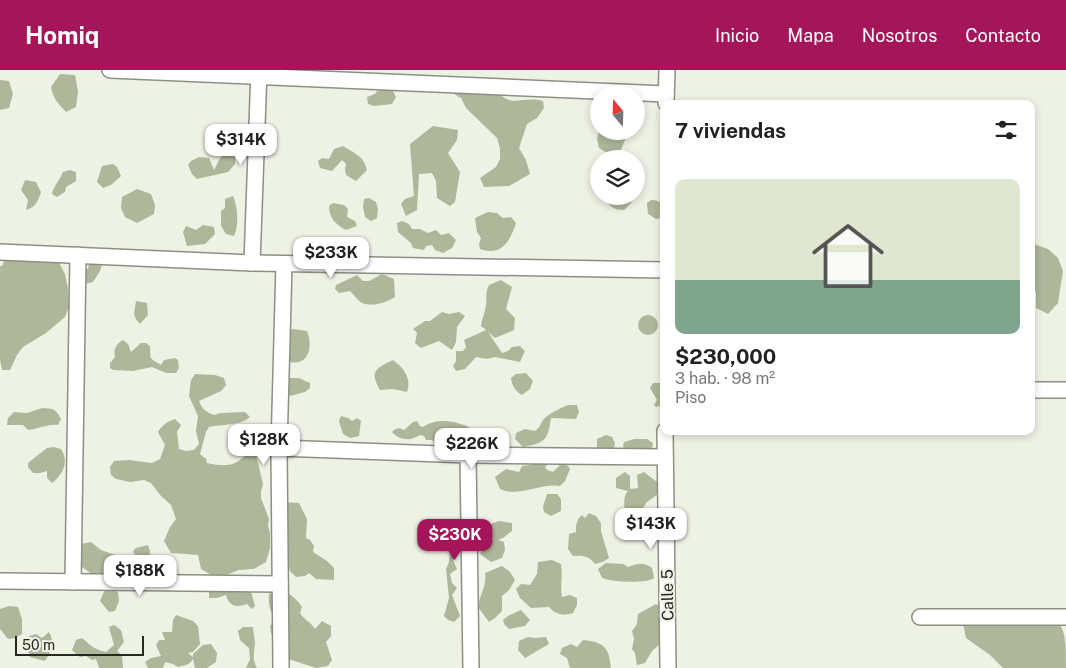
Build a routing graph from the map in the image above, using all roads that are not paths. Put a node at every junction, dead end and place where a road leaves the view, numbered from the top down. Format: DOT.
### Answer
graph roads {
  1 [pos="110,70"];
  2 [pos="667,70"];
  3 [pos="259,73"];
  4 [pos="666,99"];
  5 [pos="0,252"];
  6 [pos="78,255"];
  7 [pos="252,263"];
  8 [pos="284,264"];
  9 [pos="660,270"];
  10 [pos="1035,390"];
  11 [pos="1066,390"];
  12 [pos="665,435"];
  13 [pos="279,448"];
  14 [pos="468,454"];
  15 [pos="666,457"];
  16 [pos="0,581"];
  17 [pos="72,582"];
  18 [pos="280,584"];
  19 [pos="1066,616"];
  20 [pos="920,617"];
  21 [pos="281,668"];
  22 [pos="471,668"];
  23 [pos="668,668"];
  1 -- 3 [label="street"];
  2 -- 4 [label="street"];
  3 -- 4 [label="street"];
  3 -- 7 [label="street"];
  5 -- 6 [label="street"];
  6 -- 7 [label="street"];
  6 -- 17 [label="street"];
  7 -- 8 [label="street"];
  8 -- 9 [label="street"];
  8 -- 13 [label="street"];
  10 -- 11 [label="street"];
  12 -- 15 [label="street, Calle 5"];
  13 -- 14 [label="street"];
  13 -- 18 [label="street"];
  14 -- 15 [label="street"];
  14 -- 22 [label="street"];
  15 -- 23 [label="street, Calle 5"];
  16 -- 17 [label="street"];
  17 -- 18 [label="street"];
  18 -- 21 [label="street"];
  19 -- 20 [label="street"];
}
